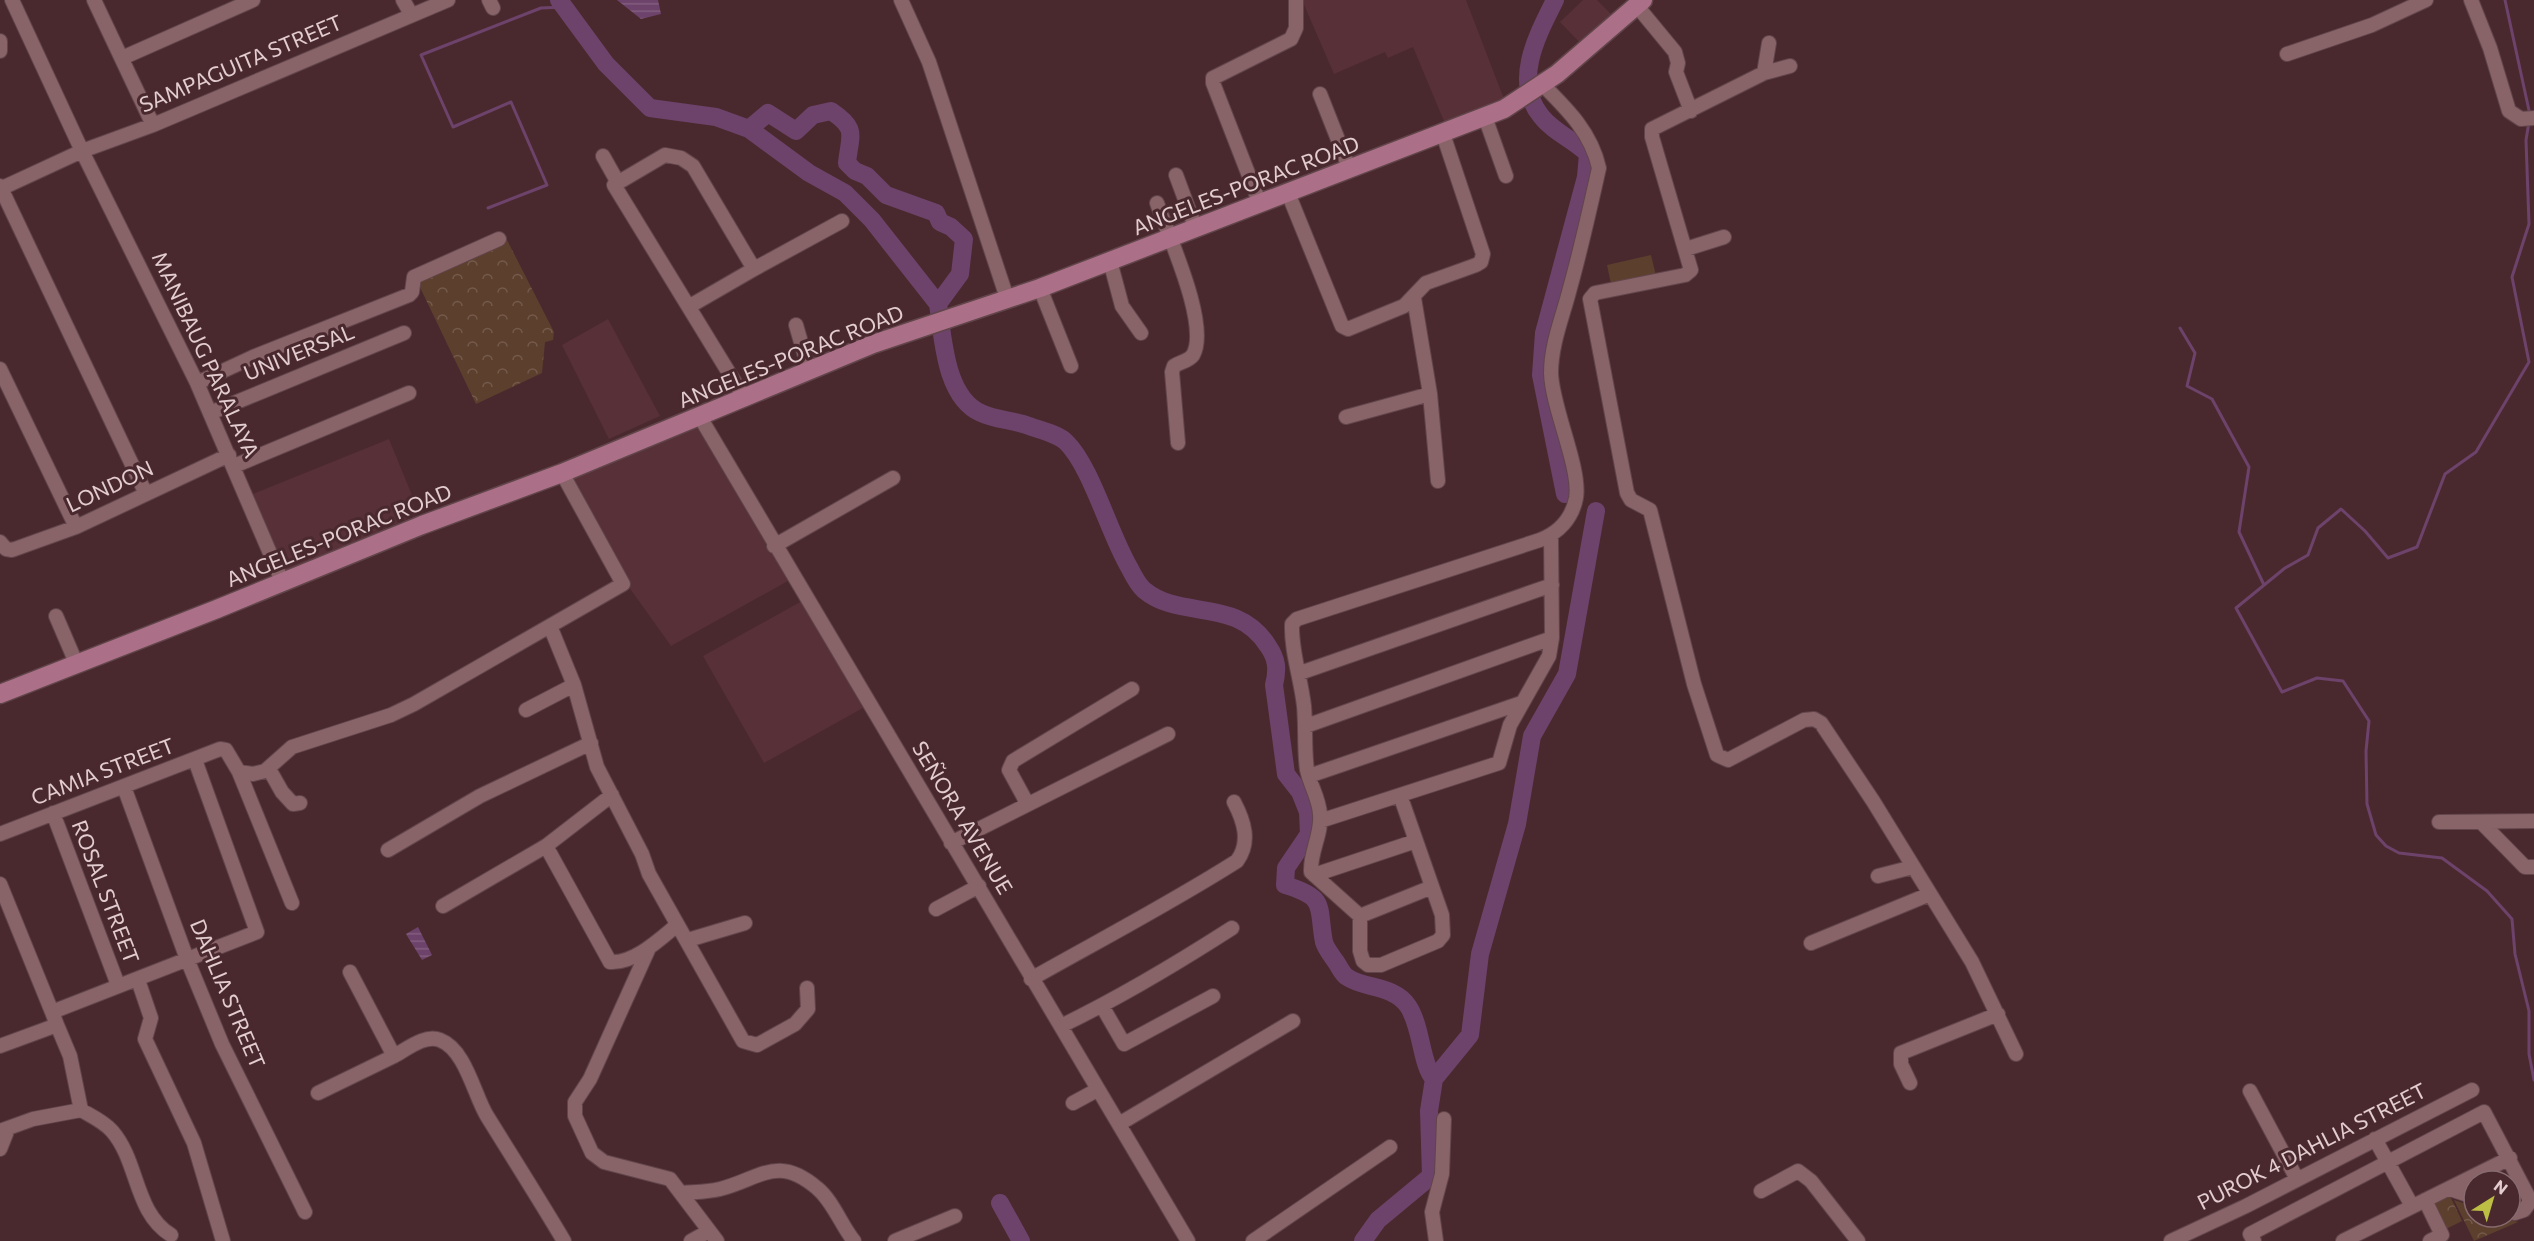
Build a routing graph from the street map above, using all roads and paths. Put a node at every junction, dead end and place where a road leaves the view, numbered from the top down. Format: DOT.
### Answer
graph roads {
  1 [pos="12,0"];
  2 [pos="94,0"];
  3 [pos="254,0"];
  4 [pos="404,0"];
  5 [pos="448,0"];
  6 [pos="901,0"];
  7 [pos="1296,0"];
  8 [pos="2426,0"];
  9 [pos="2471,0"];
  10 [pos="1640,3"];
  11 [pos="411,14"];
  12 [pos="0,41"];
  13 [pos="1769,43"];
  14 [pos="0,51"];
  15 [pos="2287,54"];
  16 [pos="122,58"];
  17 [pos="1790,66"];
  18 [pos="1764,73"];
  19 [pos="1540,86"];
  20 [pos="1320,94"];
  21 [pos="1692,111"];
  22 [pos="1485,117"];
  23 [pos="2527,119"];
  24 [pos="153,125"];
  25 [pos="1443,134"];
  26 [pos="82,151"];
  27 [pos="603,156"];
  28 [pos="1350,170"];
  29 [pos="1176,175"];
  30 [pos="1506,176"];
  31 [pos="616,183"];
  32 [pos="0,188"];
  33 [pos="1288,193"];
  34 [pos="1157,203"];
  35 [pos="1260,204"];
  36 [pos="842,221"];
  37 [pos="1196,229"];
  38 [pos="1724,237"];
  39 [pos="500,239"];
  40 [pos="1170,239"];
  41 [pos="1686,249"];
  42 [pos="1110,261"];
  43 [pos="754,269"];
  44 [pos="1040,288"];
  45 [pos="1006,298"];
  46 [pos="1414,298"];
  47 [pos="690,306"];
  48 [pos="796,325"];
  49 [pos="404,333"];
  50 [pos="1141,333"];
  51 [pos="1071,366"];
  52 [pos="0,369"];
  53 [pos="809,370"];
  54 [pos="197,382"];
  55 [pos="410,393"];
  56 [pos="1430,394"];
  57 [pos="745,399"];
  58 [pos="210,413"];
  59 [pos="700,417"];
  60 [pos="1346,417"];
  61 [pos="1178,443"];
  62 [pos="232,460"];
  63 [pos="561,473"];
  64 [pos="893,478"];
  65 [pos="1438,482"];
  66 [pos="146,494"];
  67 [pos="76,527"];
  68 [pos="1551,536"];
  69 [pos="3,545"];
  70 [pos="774,546"];
  71 [pos="282,581"];
  72 [pos="1552,585"];
  73 [pos="56,616"];
  74 [pos="550,626"];
  75 [pos="1551,638"];
  76 [pos="77,664"];
  77 [pos="1300,673"];
  78 [pos="574,685"];
  79 [pos="1132,689"];
  80 [pos="0,694"];
  81 [pos="1521,703"];
  82 [pos="526,710"];
  83 [pos="1306,726"];
  84 [pos="1168,734"];
  85 [pos="591,742"];
  86 [pos="195,760"];
  87 [pos="268,769"];
  88 [pos="239,772"];
  89 [pos="1309,776"];
  90 [pos="124,787"];
  91 [pos="612,795"];
  92 [pos="1400,795"];
  93 [pos="1234,802"];
  94 [pos="300,803"];
  95 [pos="1027,803"];
  96 [pos="53,813"];
  97 [pos="1320,821"];
  98 [pos="2534,821"];
  99 [pos="2439,822"];
  100 [pos="2481,822"];
  101 [pos="0,834"];
  102 [pos="1416,841"];
  103 [pos="951,843"];
  104 [pos="546,846"];
  105 [pos="388,850"];
  106 [pos="1913,867"];
  107 [pos="2534,867"];
  108 [pos="1314,876"];
  109 [pos="1878,876"];
  110 [pos="0,884"];
  111 [pos="979,886"];
  112 [pos="1432,887"];
  113 [pos="1930,894"];
  114 [pos="292,903"];
  115 [pos="443,906"];
  116 [pos="936,909"];
  117 [pos="1360,916"];
  118 [pos="745,923"];
  119 [pos="677,925"];
  120 [pos="1232,928"];
  121 [pos="688,940"];
  122 [pos="1811,943"];
  123 [pos="649,948"];
  124 [pos="187,959"];
  125 [pos="350,972"];
  126 [pos="1031,979"];
  127 [pos="138,981"];
  128 [pos="118,985"];
  129 [pos="807,988"];
  130 [pos="1213,996"];
  131 [pos="1102,1006"];
  132 [pos="1998,1014"];
  133 [pos="54,1018"];
  134 [pos="1293,1021"];
  135 [pos="1061,1026"];
  136 [pos="0,1046"];
  137 [pos="2016,1054"];
  138 [pos="394,1056"];
  139 [pos="1910,1083"];
  140 [pos="1097,1090"];
  141 [pos="2472,1090"];
  142 [pos="2250,1091"];
  143 [pos="318,1093"];
  144 [pos="1073,1103"];
  145 [pos="81,1110"];
  146 [pos="1444,1119"];
  147 [pos="1119,1124"];
  148 [pos="4,1130"];
  149 [pos="2375,1139"];
  150 [pos="1390,1147"];
  151 [pos="0,1149"];
  152 [pos="2510,1158"];
  153 [pos="2389,1164"];
  154 [pos="2515,1169"];
  155 [pos="2297,1179"];
  156 [pos="2522,1186"];
  157 [pos="2450,1189"];
  158 [pos="1761,1191"];
  159 [pos="683,1193"];
  160 [pos="2462,1193"];
  161 [pos="2418,1203"];
  162 [pos="2522,1211"];
  163 [pos="305,1212"];
  164 [pos="955,1216"];
  165 [pos="171,1235"];
  166 [pos="713,1236"];
  167 [pos="223,1241"];
  168 [pos="564,1241"];
  169 [pos="691,1241"];
  170 [pos="854,1241"];
  171 [pos="895,1241"];
  172 [pos="1188,1241"];
  173 [pos="1253,1241"];
  174 [pos="1436,1241"];
  175 [pos="1858,1241"];
  176 [pos="2171,1241"];
  177 [pos="2254,1241"];
  178 [pos="2343,1241"];
  179 [pos="2430,1241"];
  1 -- 26 [label="street, MANIBAUG PARALAYA"];
  2 -- 16 [label="street"];
  3 -- 16 [label="street"];
  4 -- 11 [label="street"];
  5 -- 11 [label="street, SAMPAGUITA STREET"];
  6 -- 45 [label="street"];
  7 -- 35 [label="street"];
  8 -- 15 [label="street"];
  9 -- 23 [label="street"];
  10 -- 19 [label="main road, ANGELES-PORAC ROAD"];
  10 -- 21 [label="street"];
  11 -- 24 [label="street, SAMPAGUITA STREET"];
  12 -- 14 [label="street"];
  13 -- 18 [label="street"];
  16 -- 24 [label="street"];
  17 -- 18 [label="street"];
  18 -- 21 [label="street"];
  19 -- 22 [label="main road, ANGELES-PORAC ROAD"];
  19 -- 68 [label="street"];
  20 -- 28 [label="street"];
  21 -- 41 [label="street"];
  22 -- 25 [label="main road, ANGELES-PORAC ROAD"];
  22 -- 30 [label="street"];
  24 -- 26 [label="street, SAMPAGUITA STREET"];
  25 -- 28 [label="main road, ANGELES-PORAC ROAD"];
  25 -- 46 [label="street"];
  26 -- 32 [label="street, SAMPAGUITA STREET"];
  26 -- 54 [label="street, MANIBAUG PARALAYA"];
  27 -- 31 [label="street"];
  28 -- 33 [label="main road, ANGELES-PORAC ROAD"];
  29 -- 37 [label="street"];
  31 -- 43 [label="street"];
  31 -- 47 [label="street"];
  32 -- 66 [label="street"];
  33 -- 35 [label="main road, ANGELES-PORAC ROAD"];
  33 -- 46 [label="street"];
  34 -- 40 [label="street"];
  35 -- 37 [label="main road, ANGELES-PORAC ROAD"];
  36 -- 43 [label="street"];
  37 -- 40 [label="main road, ANGELES-PORAC ROAD"];
  38 -- 41 [label="street"];
  39 -- 54 [label="street"];
  40 -- 42 [label="main road, ANGELES-PORAC ROAD"];
  40 -- 61 [label="street"];
  41 -- 106 [label="street"];
  42 -- 44 [label="main road, ANGELES-PORAC ROAD"];
  42 -- 50 [label="street"];
  43 -- 47 [label="street"];
  44 -- 45 [label="main road, ANGELES-PORAC ROAD"];
  44 -- 51 [label="street"];
  45 -- 53 [label="main road, ANGELES-PORAC ROAD"];
  46 -- 56 [label="street"];
  47 -- 57 [label="street"];
  48 -- 53 [label="street"];
  49 -- 58 [label="street, UNIVERSAL"];
  52 -- 67 [label="street"];
  53 -- 57 [label="main road, ANGELES-PORAC ROAD"];
  54 -- 58 [label="street, MANIBAUG PARALAYA"];
  55 -- 62 [label="street, LONDON"];
  56 -- 60 [label="street"];
  56 -- 65 [label="street"];
  57 -- 59 [label="main road, ANGELES-PORAC ROAD"];
  58 -- 62 [label="street, MANIBAUG PARALAYA"];
  59 -- 63 [label="main road, ANGELES-PORAC ROAD"];
  59 -- 70 [label="street, SEÑORA AVENUE"];
  62 -- 66 [label="street, LONDON"];
  62 -- 71 [label="street, MANIBAUG PARALAYA"];
  63 -- 71 [label="main road, ANGELES-PORAC ROAD"];
  63 -- 74 [label="street"];
  64 -- 70 [label="street"];
  66 -- 67 [label="street, LONDON"];
  67 -- 69 [label="street, LONDON"];
  68 -- 72 [label="street"];
  68 -- 77 [label="street"];
  70 -- 103 [label="street, SEÑORA AVENUE"];
  71 -- 76 [label="main road, ANGELES-PORAC ROAD"];
  72 -- 75 [label="street"];
  72 -- 77 [label="street"];
  73 -- 76 [label="street"];
  74 -- 78 [label="street"];
  74 -- 87 [label="street"];
  75 -- 81 [label="street"];
  75 -- 83 [label="street"];
  76 -- 80 [label="main road, ANGELES-PORAC ROAD"];
  77 -- 83 [label="street"];
  78 -- 82 [label="street"];
  78 -- 85 [label="street"];
  79 -- 95 [label="street"];
  81 -- 89 [label="street"];
  81 -- 92 [label="street"];
  83 -- 89 [label="street"];
  84 -- 95 [label="street"];
  85 -- 91 [label="street"];
  85 -- 105 [label="street"];
  86 -- 88 [label="street, CAMIA STREET"];
  86 -- 90 [label="street, CAMIA STREET"];
  86 -- 124 [label="street"];
  87 -- 88 [label="street"];
  87 -- 94 [label="street"];
  88 -- 114 [label="street"];
  89 -- 97 [label="street"];
  90 -- 96 [label="street, CAMIA STREET"];
  90 -- 124 [label="street, DAHLIA STREET"];
  91 -- 104 [label="street"];
  91 -- 119 [label="street"];
  92 -- 97 [label="street"];
  92 -- 102 [label="street"];
  93 -- 126 [label="street"];
  95 -- 103 [label="street"];
  96 -- 101 [label="street, CAMIA STREET"];
  96 -- 128 [label="street, ROSAL STREET"];
  97 -- 108 [label="street"];
  98 -- 100 [label="street"];
  99 -- 100 [label="street"];
  100 -- 107 [label="street"];
  102 -- 108 [label="street"];
  102 -- 112 [label="street"];
  103 -- 111 [label="street, SEÑORA AVENUE"];
  104 -- 115 [label="street"];
  104 -- 123 [label="street"];
  106 -- 109 [label="street"];
  106 -- 113 [label="street"];
  108 -- 117 [label="street"];
  110 -- 133 [label="street"];
  111 -- 116 [label="street"];
  111 -- 126 [label="street, SEÑORA AVENUE"];
  112 -- 117 [label="street"];
  112 -- 117 [label="street"];
  113 -- 122 [label="street"];
  113 -- 132 [label="street"];
  118 -- 121 [label="street"];
  119 -- 121 [label="street"];
  119 -- 123 [label="street"];
  120 -- 131 [label="street"];
  121 -- 129 [label="street"];
  123 -- 159 [label="street"];
  124 -- 127 [label="street"];
  124 -- 163 [label="street, DAHLIA STREET"];
  125 -- 138 [label="street"];
  126 -- 135 [label="street, SEÑORA AVENUE"];
  127 -- 128 [label="street"];
  127 -- 167 [label="street"];
  128 -- 133 [label="street"];
  130 -- 131 [label="street"];
  131 -- 135 [label="street"];
  132 -- 137 [label="street"];
  132 -- 139 [label="street"];
  133 -- 136 [label="street"];
  133 -- 145 [label="street"];
  134 -- 147 [label="street"];
  135 -- 140 [label="street, SEÑORA AVENUE"];
  138 -- 143 [label="street"];
  138 -- 168 [label="street"];
  140 -- 144 [label="street"];
  140 -- 147 [label="street, SEÑORA AVENUE"];
  141 -- 149 [label="street, PUROK 4 DAHLIA STREET"];
  142 -- 155 [label="street"];
  145 -- 148 [label="street"];
  145 -- 165 [label="street"];
  146 -- 174 [label="street"];
  147 -- 172 [label="street, SEÑORA AVENUE"];
  148 -- 151 [label="street"];
  149 -- 153 [label="street"];
  149 -- 155 [label="street, PUROK 4 DAHLIA STREET"];
  150 -- 173 [label="street"];
  152 -- 153 [label="street"];
  152 -- 154 [label="street"];
  152 -- 157 [label="street"];
  153 -- 161 [label="street"];
  153 -- 177 [label="street"];
  155 -- 176 [label="street, PUROK 4 DAHLIA STREET"];
  156 -- 162 [label="street"];
  157 -- 160 [label="street"];
  157 -- 161 [label="street"];
  158 -- 175 [label="street"];
  159 -- 166 [label="street"];
  159 -- 170 [label="street"];
  161 -- 178 [label="street"];
  161 -- 179 [label="street"];
  164 -- 171 [label="street"];
  166 -- 169 [label="street"];
}
